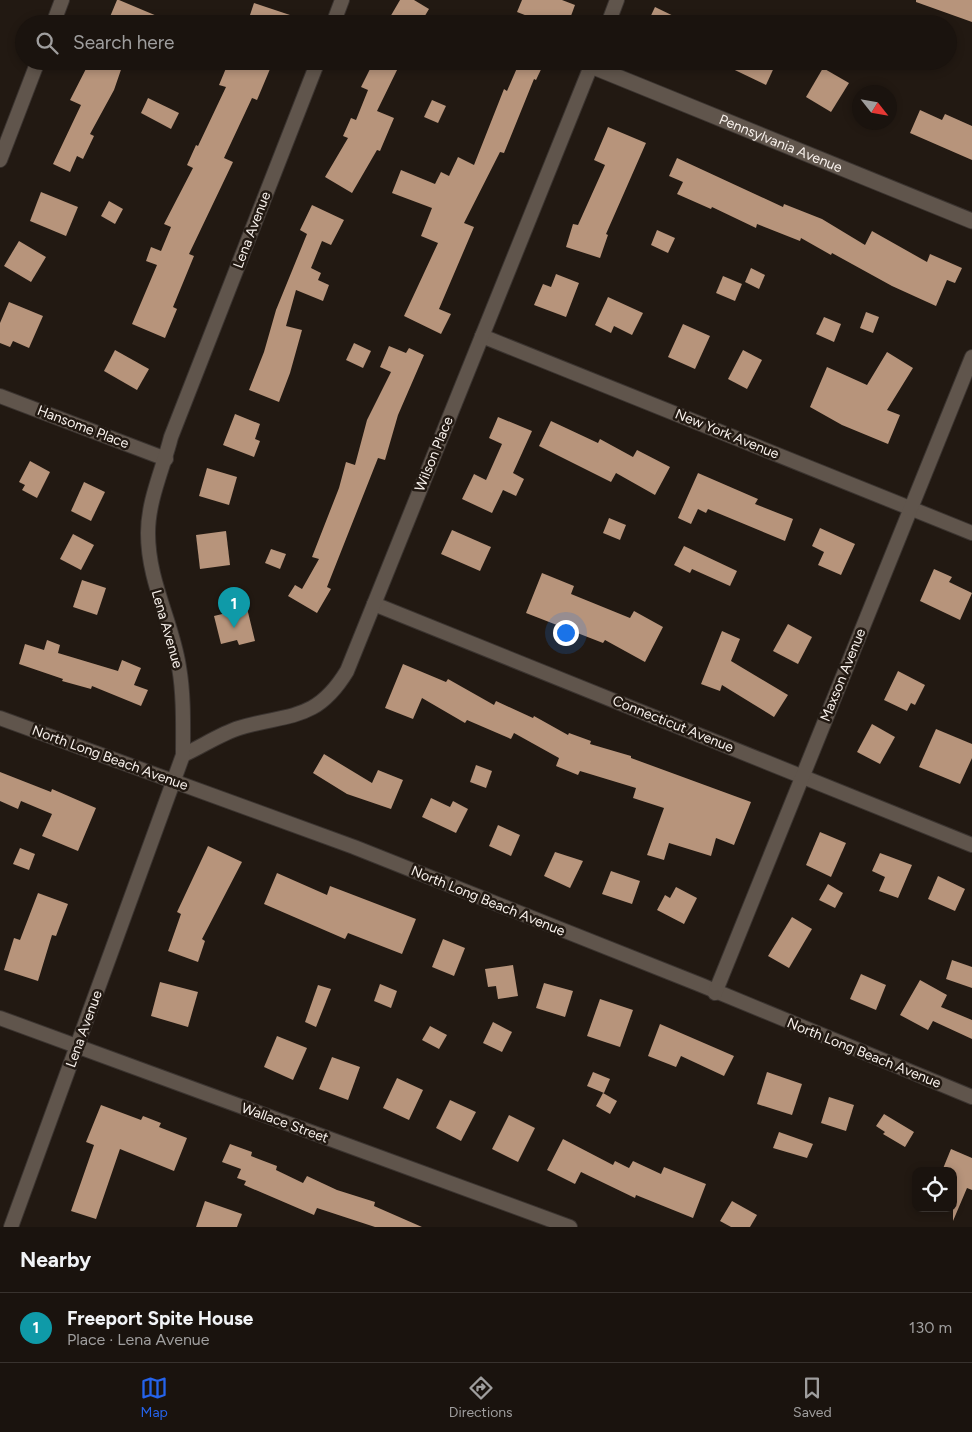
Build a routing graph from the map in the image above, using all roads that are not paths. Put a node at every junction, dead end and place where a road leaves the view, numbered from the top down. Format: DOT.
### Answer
graph roads {
  1 [pos="62,0"];
  2 [pos="342,0"];
  3 [pos="617,0"];
  4 [pos="56,15"];
  5 [pos="336,15"];
  6 [pos="611,15"];
  7 [pos="35,70"];
  8 [pos="314,70"];
  9 [pos="590,70"];
  10 [pos="607,70"];
  11 [pos="0,160"];
  12 [pos="972,220"];
  13 [pos="482,336"];
  14 [pos="972,357"];
  15 [pos="0,396"];
  16 [pos="166,459"];
  17 [pos="911,508"];
  18 [pos="972,533"];
  19 [pos="374,604"];
  20 [pos="0,718"];
  21 [pos="183,755"];
  22 [pos="802,776"];
  23 [pos="174,781"];
  24 [pos="972,845"];
  25 [pos="715,993"];
  26 [pos="0,1018"];
  27 [pos="78,1047"];
  28 [pos="972,1097"];
  29 [pos="12,1227"];
  30 [pos="570,1227"];
  1 -- 4 [label="street"];
  2 -- 5 [label="street"];
  3 -- 6 [label="street"];
  7 -- 11 [label="street"];
  8 -- 16 [label="street, Lena Avenue"];
  9 -- 13 [label="street, Wilson Place"];
  10 -- 12 [label="street, Pennsylvania Avenue"];
  13 -- 17 [label="street, New York Avenue"];
  13 -- 19 [label="street, Wilson Place"];
  14 -- 17 [label="street, Maxson Avenue"];
  15 -- 16 [label="street, Hansome Place"];
  16 -- 21 [label="street, Lena Avenue"];
  17 -- 18 [label="street, New York Avenue"];
  17 -- 22 [label="street, Maxson Avenue"];
  19 -- 21 [label="street, Wilson Place"];
  19 -- 22 [label="street, Connecticut Avenue"];
  20 -- 23 [label="street, North Long Beach Avenue"];
  21 -- 23 [label="street, Lena Avenue"];
  22 -- 24 [label="street, Connecticut Avenue"];
  22 -- 25 [label="street, Maxson Avenue"];
  23 -- 25 [label="street, North Long Beach Avenue"];
  23 -- 27 [label="street, Lena Avenue"];
  25 -- 28 [label="street, North Long Beach Avenue"];
  26 -- 27 [label="street, Wallace Street"];
  27 -- 29 [label="street, Lena Avenue"];
  27 -- 30 [label="street, Wallace Street"];
}
